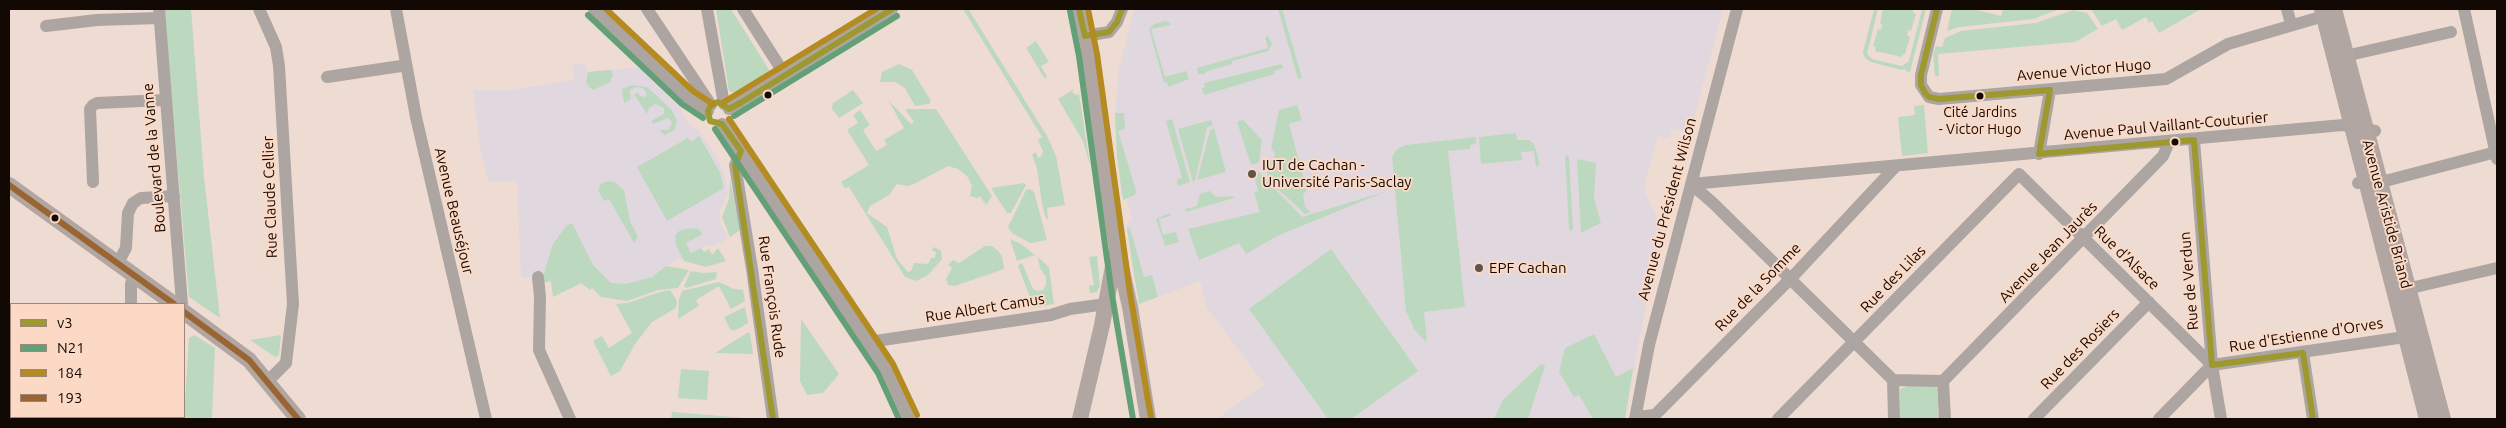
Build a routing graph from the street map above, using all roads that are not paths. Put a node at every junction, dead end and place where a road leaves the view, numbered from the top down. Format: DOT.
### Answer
graph roads {
  1 [pos="259,9"];
  2 [pos="396,9"];
  3 [pos="594,9"];
  4 [pos="647,9"];
  5 [pos="707,9"];
  6 [pos="743,9"];
  7 [pos="892,9"];
  8 [pos="1079,9"];
  9 [pos="1122,9"];
  10 [pos="1737,9"];
  11 [pos="1937,9"];
  12 [pos="2287,9"];
  13 [pos="2464,9"];
  14 [pos="2327,11"];
  15 [pos="159,14"];
  16 [pos="2291,24"];
  17 [pos="46,26"];
  18 [pos="2451,32"];
  19 [pos="1085,36"];
  20 [pos="2354,54"];
  21 [pos="401,66"];
  22 [pos="785,75"];
  23 [pos="327,77"];
  24 [pos="2050,90"];
  25 [pos="165,100"];
  26 [pos="718,107"];
  27 [pos="722,124"];
  28 [pos="2358,127"];
  29 [pos="2194,140"];
  30 [pos="2169,142"];
  31 [pos="741,151"];
  32 [pos="2039,154"];
  33 [pos="2496,155"];
  34 [pos="2016,156"];
  35 [pos="1896,166"];
  36 [pos="2019,174"];
  37 [pos="92,182"];
  38 [pos="2373,182"];
  39 [pos="1690,184"];
  40 [pos="9,185"];
  41 [pos="174,196"];
  42 [pos="2084,239"];
  43 [pos="1117,249"];
  44 [pos="118,263"];
  45 [pos="2497,268"];
  46 [pos="134,275"];
  47 [pos="538,277"];
  48 [pos="1790,279"];
  49 [pos="2415,287"];
  50 [pos="1129,302"];
  51 [pos="2149,302"];
  52 [pos="132,303"];
  53 [pos="173,303"];
  54 [pos="182,303"];
  55 [pos="1106,304"];
  56 [pos="185,313"];
  57 [pos="1103,322"];
  58 [pos="2405,336"];
  59 [pos="869,342"];
  60 [pos="1854,342"];
  61 [pos="2303,353"];
  62 [pos="2212,365"];
  63 [pos="1894,380"];
  64 [pos="268,381"];
  65 [pos="1944,381"];
  66 [pos="1636,418"];
  67 [pos="298,419"];
  68 [pos="486,419"];
  69 [pos="570,419"];
  70 [pos="773,419"];
  71 [pos="908,419"];
  72 [pos="1080,419"];
  73 [pos="1148,419"];
  74 [pos="1778,419"];
  75 [pos="1894,419"];
  76 [pos="1945,419"];
  77 [pos="2034,419"];
  78 [pos="2159,419"];
  79 [pos="2220,419"];
  80 [pos="2313,419"];
  81 [pos="2427,419"];
  82 [pos="2443,419"];
  1 -- 64 [label="street, Rue Claude Cellier"];
  2 -- 68 [label="street, Avenue Beauséjour"];
  3 -- 26 [label="street"];
  4 -- 26 [label="street"];
  5 -- 26 [label="street"];
  6 -- 22 [label="street"];
  7 -- 22 [label="street"];
  8 -- 19 [label="main road"];
  9 -- 19 [label="street"];
  10 -- 39 [label="street, Avenue du Président Wilson"];
  11 -- 24 [label="street, Avenue Victor Hugo"];
  12 -- 16 [label="street"];
  13 -- 33 [label="street"];
  14 -- 16 [label="street, Avenue Victor Hugo"];
  14 -- 28 [label="main road, Avenue Aristide Briand"];
  15 -- 17 [label="street"];
  15 -- 25 [label="street, Boulevard de la Vanne"];
  16 -- 24 [label="street, Avenue Victor Hugo"];
  18 -- 20 [label="street"];
  19 -- 43 [label="main road"];
  21 -- 23 [label="street"];
  22 -- 26 [label="street"];
  24 -- 32 [label="street"];
  25 -- 37 [label="street"];
  25 -- 41 [label="street, Boulevard de la Vanne"];
  26 -- 27 [label="street"];
  26 -- 27 [label="street"];
  27 -- 31 [label="street"];
  28 -- 29 [label="street, Avenue Paul Vaillant-Couturier"];
  28 -- 38 [label="main road, Avenue Aristide Briand"];
  29 -- 30 [label="street, Avenue Paul Vaillant-Couturier"];
  29 -- 62 [label="street, Rue de Verdun"];
  30 -- 32 [label="street, Avenue Paul Vaillant-Couturier"];
  30 -- 42 [label="street, Avenue Jean Jaurès"];
  31 -- 59 [label="street"];
  31 -- 70 [label="street, Rue François Rude"];
  32 -- 34 [label="street, Avenue Paul Vaillant-Couturier"];
  33 -- 38 [label="street"];
  34 -- 35 [label="street, Avenue Paul Vaillant-Couturier"];
  34 -- 36 [label="street"];
  35 -- 39 [label="street, Avenue Paul Vaillant-Couturier"];
  35 -- 48 [label="street, Rue de la Somme"];
  36 -- 42 [label="street, Rue d'Alsace"];
  36 -- 60 [label="street, Rue des Lilas"];
  38 -- 58 [label="main road, Avenue Aristide Briand"];
  38 -- 82 [label="main road, Avenue Aristide Briand"];
  39 -- 48 [label="street"];
  39 -- 66 [label="street, Avenue du Président Wilson"];
  40 -- 44 [label="main road"];
  41 -- 44 [label="street"];
  41 -- 54 [label="street, Boulevard de la Vanne"];
  42 -- 51 [label="street, Rue d'Alsace"];
  42 -- 65 [label="street, Avenue Jean Jaurès"];
  43 -- 50 [label="main road"];
  43 -- 55 [label="main road"];
  44 -- 46 [label="main road"];
  45 -- 49 [label="street"];
  46 -- 52 [label="street"];
  46 -- 53 [label="main road"];
  47 -- 69 [label="street"];
  48 -- 60 [label="street"];
  48 -- 66 [label="street, Rue de la Somme"];
  50 -- 57 [label="main road"];
  50 -- 73 [label="main road"];
  51 -- 62 [label="street, Rue d'Alsace"];
  51 -- 77 [label="street, Rue des Rosiers"];
  55 -- 57 [label="main road"];
  55 -- 59 [label="street, Rue Albert Camus"];
  56 -- 64 [label="main road"];
  57 -- 72 [label="main road"];
  58 -- 61 [label="street, Rue d'Estienne d'Orves"];
  58 -- 81 [label="main road, Avenue Aristide Briand"];
  59 -- 71 [label="street"];
  60 -- 63 [label="street"];
  60 -- 74 [label="street, Rue des Lilas"];
  61 -- 62 [label="street, Rue d'Estienne d'Orves"];
  61 -- 80 [label="street"];
  62 -- 78 [label="street"];
  62 -- 79 [label="street, Rue de Verdun"];
  63 -- 65 [label="street"];
  63 -- 75 [label="street"];
  64 -- 67 [label="main road"];
  65 -- 76 [label="street"];
}
